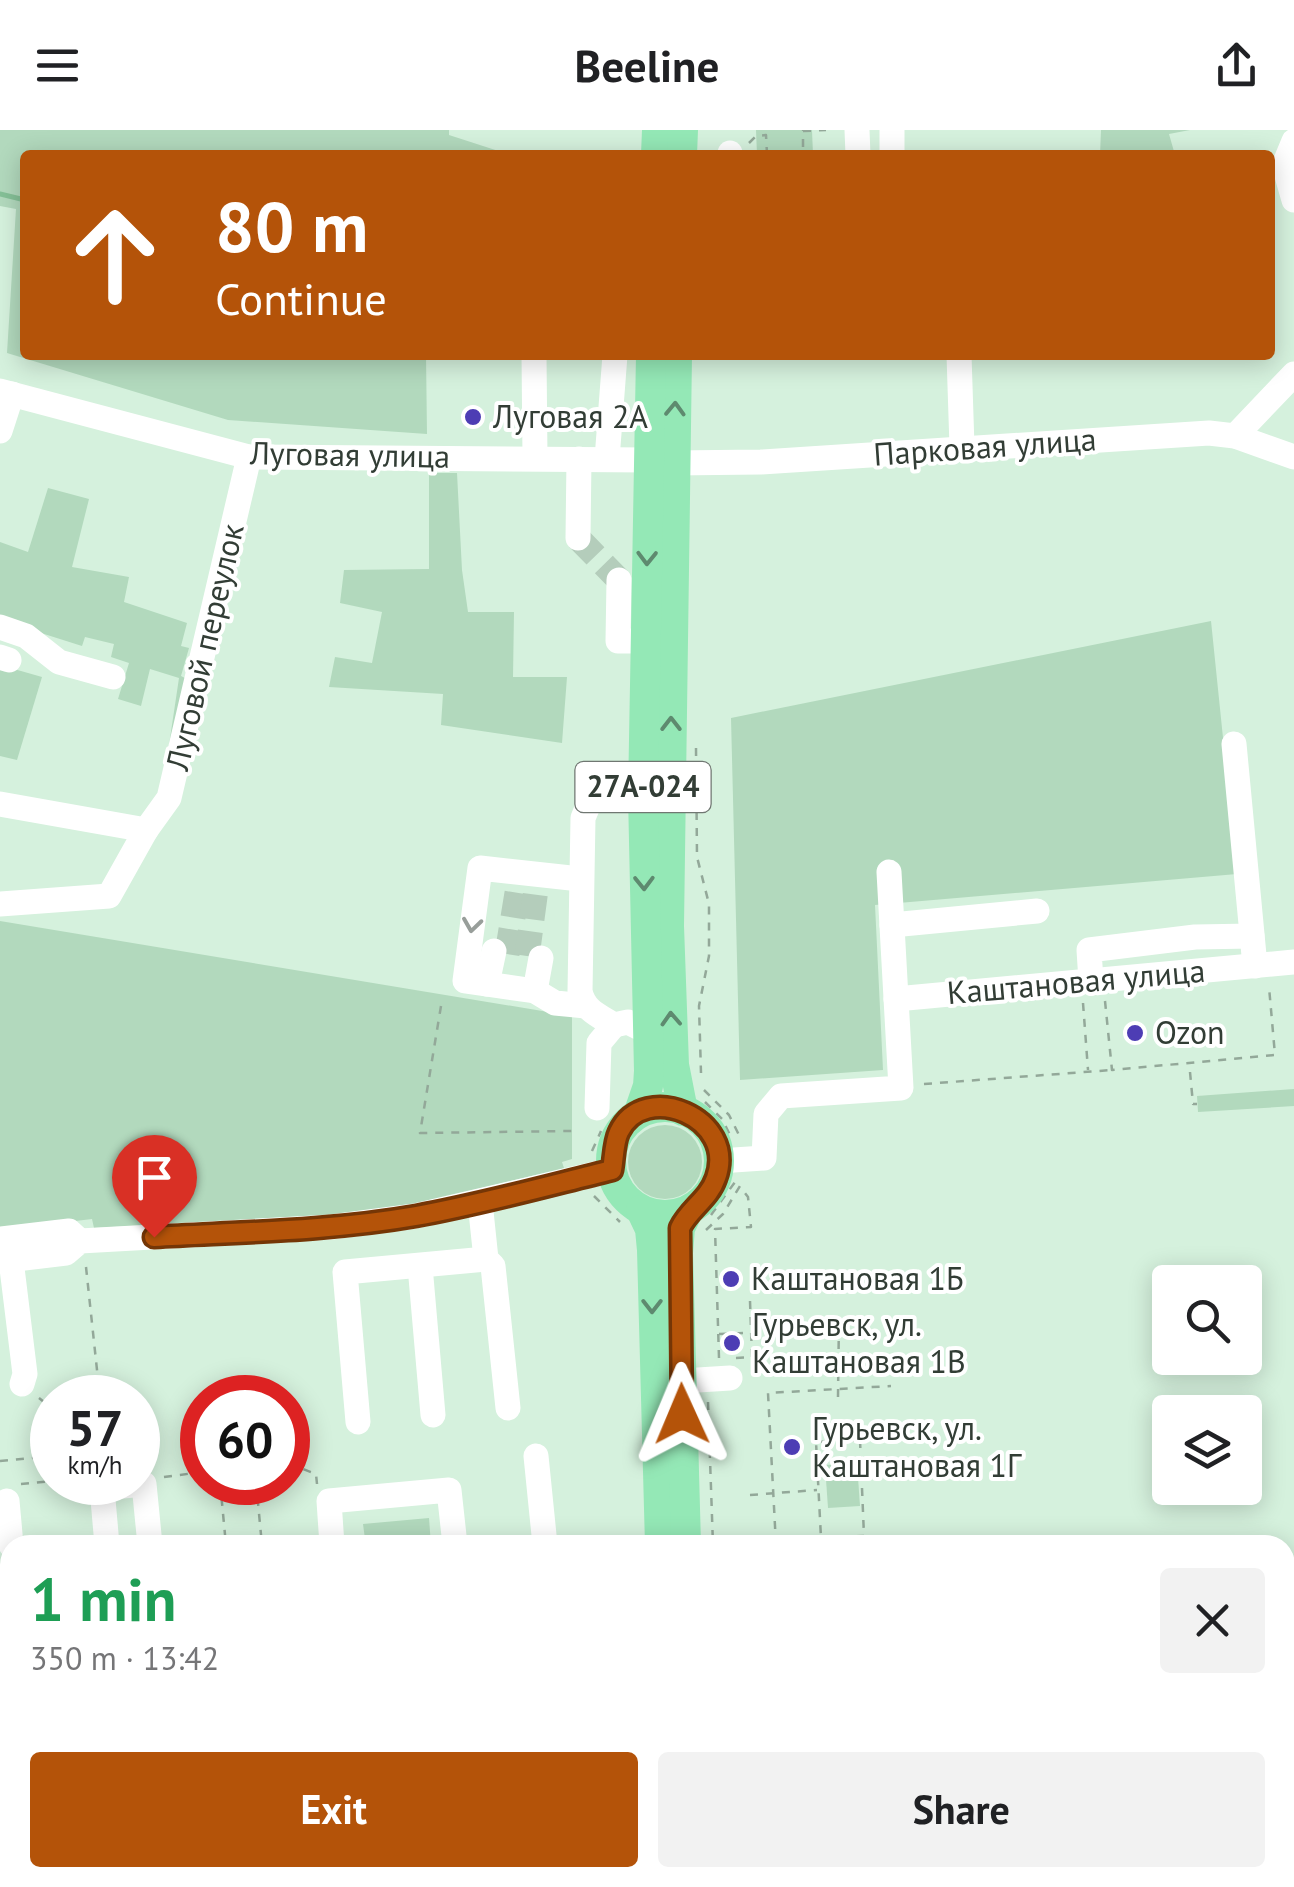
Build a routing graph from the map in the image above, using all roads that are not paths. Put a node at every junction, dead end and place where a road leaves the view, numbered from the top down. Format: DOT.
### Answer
graph roads {
  1 [pos="1294,141"];
  2 [pos="1294,200"];
  3 [pos="534,360"];
  4 [pos="615,360"];
  5 [pos="651,360"];
  6 [pos="676,360"];
  7 [pos="959,360"];
  8 [pos="1294,374"];
  9 [pos="6,393"];
  10 [pos="0,431"];
  11 [pos="1236,436"];
  12 [pos="962,447"];
  13 [pos="1294,456"];
  14 [pos="249,458"];
  15 [pos="535,458"];
  16 [pos="579,459"];
  17 [pos="607,460"];
  18 [pos="660,461"];
  19 [pos="578,538"];
  20 [pos="619,580"];
  21 [pos="0,627"];
  22 [pos="646,641"];
  23 [pos="113,677"];
  24 [pos="1234,744"];
  25 [pos="642,795"];
  26 [pos="0,804"];
  27 [pos="146,830"];
  28 [pos="889,872"];
  29 [pos="580,880"];
  30 [pos="0,904"];
  31 [pos="1038,911"];
  32 [pos="892,925"];
  33 [pos="1252,936"];
  34 [pos="1294,962"];
  35 [pos="1262,975"];
  36 [pos="512,988"];
  37 [pos="1093,991"];
  38 [pos="896,998"];
  39 [pos="586,1006"];
  40 [pos="614,1025"];
  41 [pos="646,1031"];
  42 [pos="683,1111"];
  43 [pos="602,1112"];
  44 [pos="638,1112"];
  45 [pos="601,1163"];
  46 [pos="735,1173"];
  47 [pos="480,1202"];
  48 [pos="641,1210"];
  49 [pos="695,1224"];
  50 [pos="4,1253"];
  51 [pos="486,1259"];
  52 [pos="420,1266"];
  53 [pos="22,1384"];
  54 [pos="508,1408"];
  55 [pos="433,1415"];
  56 [pos="358,1422"];
  57 [pos="536,1456"];
  58 [pos="8,1501"];
  59 [pos="11,1535"];
  60 [pos="106,1535"];
  61 [pos="149,1535"];
  62 [pos="331,1535"];
  63 [pos="455,1535"];
  64 [pos="545,1535"];
  65 [pos="660,1535"];
  66 [pos="688,1535"];
  1 -- 2 [label="street"];
  3 -- 15 [label="street"];
  4 -- 17 [label="street"];
  5 -- 18 [label="main road, 27А-024"];
  18 -- 6 [label="main road, 27А-024, one-way"];
  7 -- 12 [label="street"];
  8 -- 11 [label="street"];
  9 -- 10 [label="street"];
  9 -- 14 [label="street, Луговая улица"];
  11 -- 12 [label="street, Парковая улица"];
  11 -- 13 [label="street, Парковая улица"];
  12 -- 18 [label="street, Парковая улица"];
  14 -- 15 [label="street, Луговая улица"];
  14 -- 27 [label="street, Луговой переулок"];
  15 -- 16 [label="street, Луговая улица"];
  16 -- 17 [label="street, Луговая улица"];
  16 -- 19 [label="street"];
  17 -- 18 [label="street, Луговая улица"];
  18 -- 22 [label="main road, 27А-024, one-way"];
  42 -- 18 [label="main road, 27А-024, one-way"];
  20 -- 22 [label="street"];
  21 -- 23 [label="street"];
  22 -- 25 [label="main road, 27А-024"];
  24 -- 33 [label="street"];
  25 -- 29 [label="street"];
  25 -- 41 [label="main road, 27А-024, one-way"];
  26 -- 27 [label="street"];
  27 -- 30 [label="street, Луговой переулок"];
  28 -- 32 [label="street"];
  29 -- 36 [label="street, one-way"];
  29 -- 39 [label="street"];
  31 -- 32 [label="street"];
  32 -- 38 [label="street"];
  33 -- 35 [label="street"];
  33 -- 37 [label="street"];
  34 -- 35 [label="street, Каштановая улица"];
  35 -- 37 [label="street, Каштановая улица"];
  36 -- 36 [label="street"];
  36 -- 39 [label="street"];
  37 -- 38 [label="street, Каштановая улица"];
  38 -- 46 [label="street"];
  39 -- 40 [label="street"];
  40 -- 41 [label="street"];
  40 -- 43 [label="street"];
  41 -- 44 [label="main road, 27А-024"];
  42 -- 44 [label="main road"];
  42 -- 46 [label="main road"];
  44 -- 45 [label="main road, 27А-024"];
  45 -- 47 [label="street"];
  45 -- 48 [label="main road"];
  46 -- 49 [label="main road"];
  47 -- 50 [label="street"];
  47 -- 51 [label="street"];
  48 -- 49 [label="main road"];
  48 -- 65 [label="main road, one-way"];
  49 -- 66 [label="main road"];
  50 -- 53 [label="street"];
  51 -- 52 [label="street"];
  51 -- 54 [label="street"];
  52 -- 55 [label="street"];
  52 -- 56 [label="street"];
  57 -- 64 [label="street"];
  58 -- 59 [label="street"];
  60 -- 61 [label="street"];
  62 -- 63 [label="street"];
}
